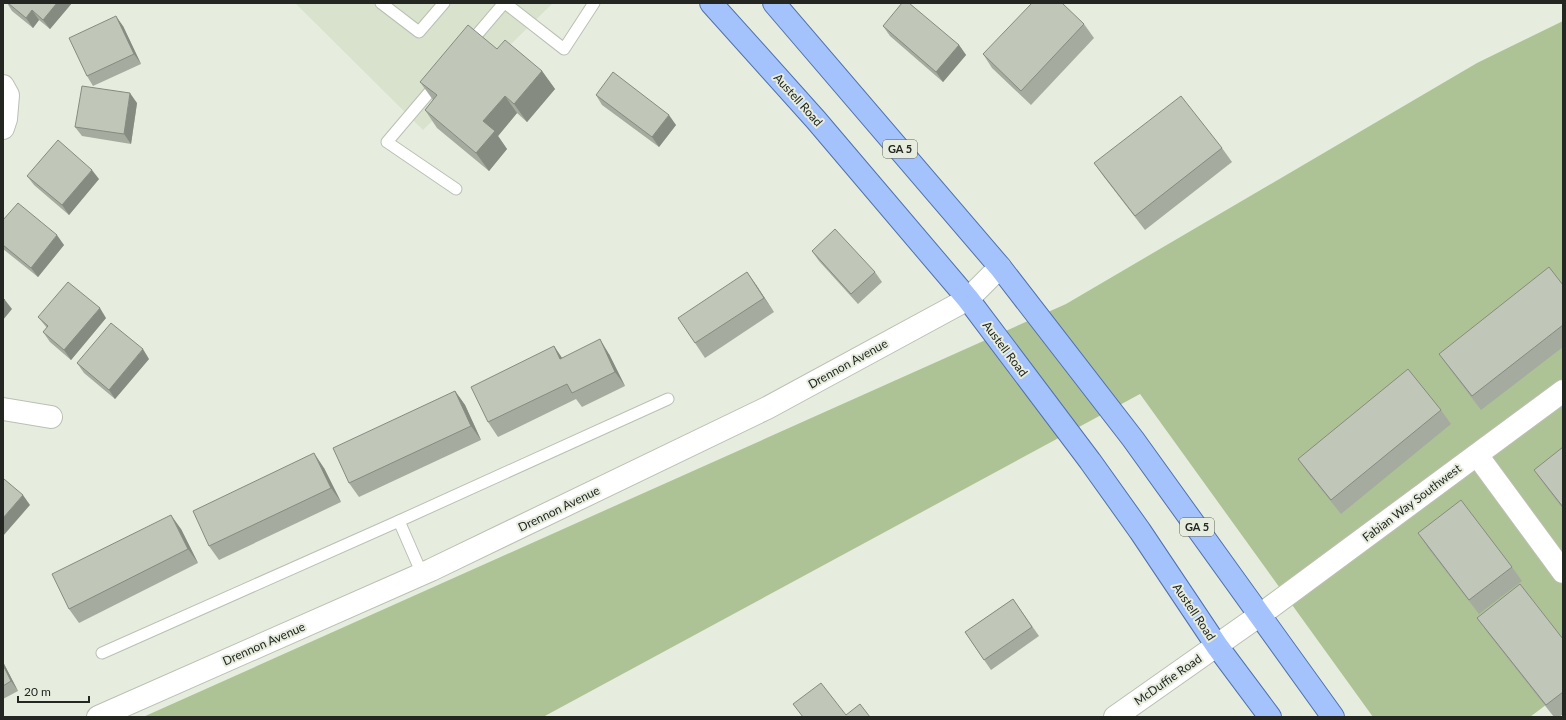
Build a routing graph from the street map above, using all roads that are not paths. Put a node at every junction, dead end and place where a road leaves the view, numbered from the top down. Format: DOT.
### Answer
graph roads {
  1 [pos="381,3"];
  2 [pos="444,3"];
  3 [pos="504,3"];
  4 [pos="594,3"];
  5 [pos="712,3"];
  6 [pos="774,3"];
  7 [pos="463,51"];
  8 [pos="443,76"];
  9 [pos="3,86"];
  10 [pos="3,128"];
  11 [pos="456,189"];
  12 [pos="1000,267"];
  13 [pos="968,299"];
  14 [pos="1563,391"];
  15 [pos="668,399"];
  16 [pos="3,408"];
  17 [pos="50,417"];
  18 [pos="1477,455"];
  19 [pos="399,521"];
  20 [pos="1563,572"];
  21 [pos="422,574"];
  22 [pos="1260,615"];
  23 [pos="1216,646"];
  24 [pos="102,653"];
  25 [pos="98,717"];
  26 [pos="1115,717"];
  27 [pos="1270,717"];
  28 [pos="1333,717"];
  1 -- 2 [label="lane"];
  3 -- 4 [label="lane"];
  3 -- 7 [label="lane"];
  5 -- 13 [label="main road, Austell Road"];
  6 -- 12 [label="main road, GA 5"];
  8 -- 11 [label="lane"];
  9 -- 10 [label="street"];
  12 -- 13 [label="street, Drennon Avenue"];
  12 -- 22 [label="main road, GA 5"];
  13 -- 21 [label="street, Drennon Avenue"];
  13 -- 23 [label="main road, Austell Road"];
  14 -- 18 [label="street, Fabian Way Southwest"];
  15 -- 19 [label="lane"];
  16 -- 17 [label="street"];
  18 -- 20 [label="street"];
  18 -- 22 [label="street, Fabian Way Southwest"];
  19 -- 21 [label="lane"];
  19 -- 24 [label="lane"];
  21 -- 25 [label="street, Drennon Avenue"];
  22 -- 23 [label="street, McDuffie Road"];
  22 -- 28 [label="main road, GA 5"];
  23 -- 26 [label="street, McDuffie Road"];
  23 -- 27 [label="main road, Austell Road"];
}
